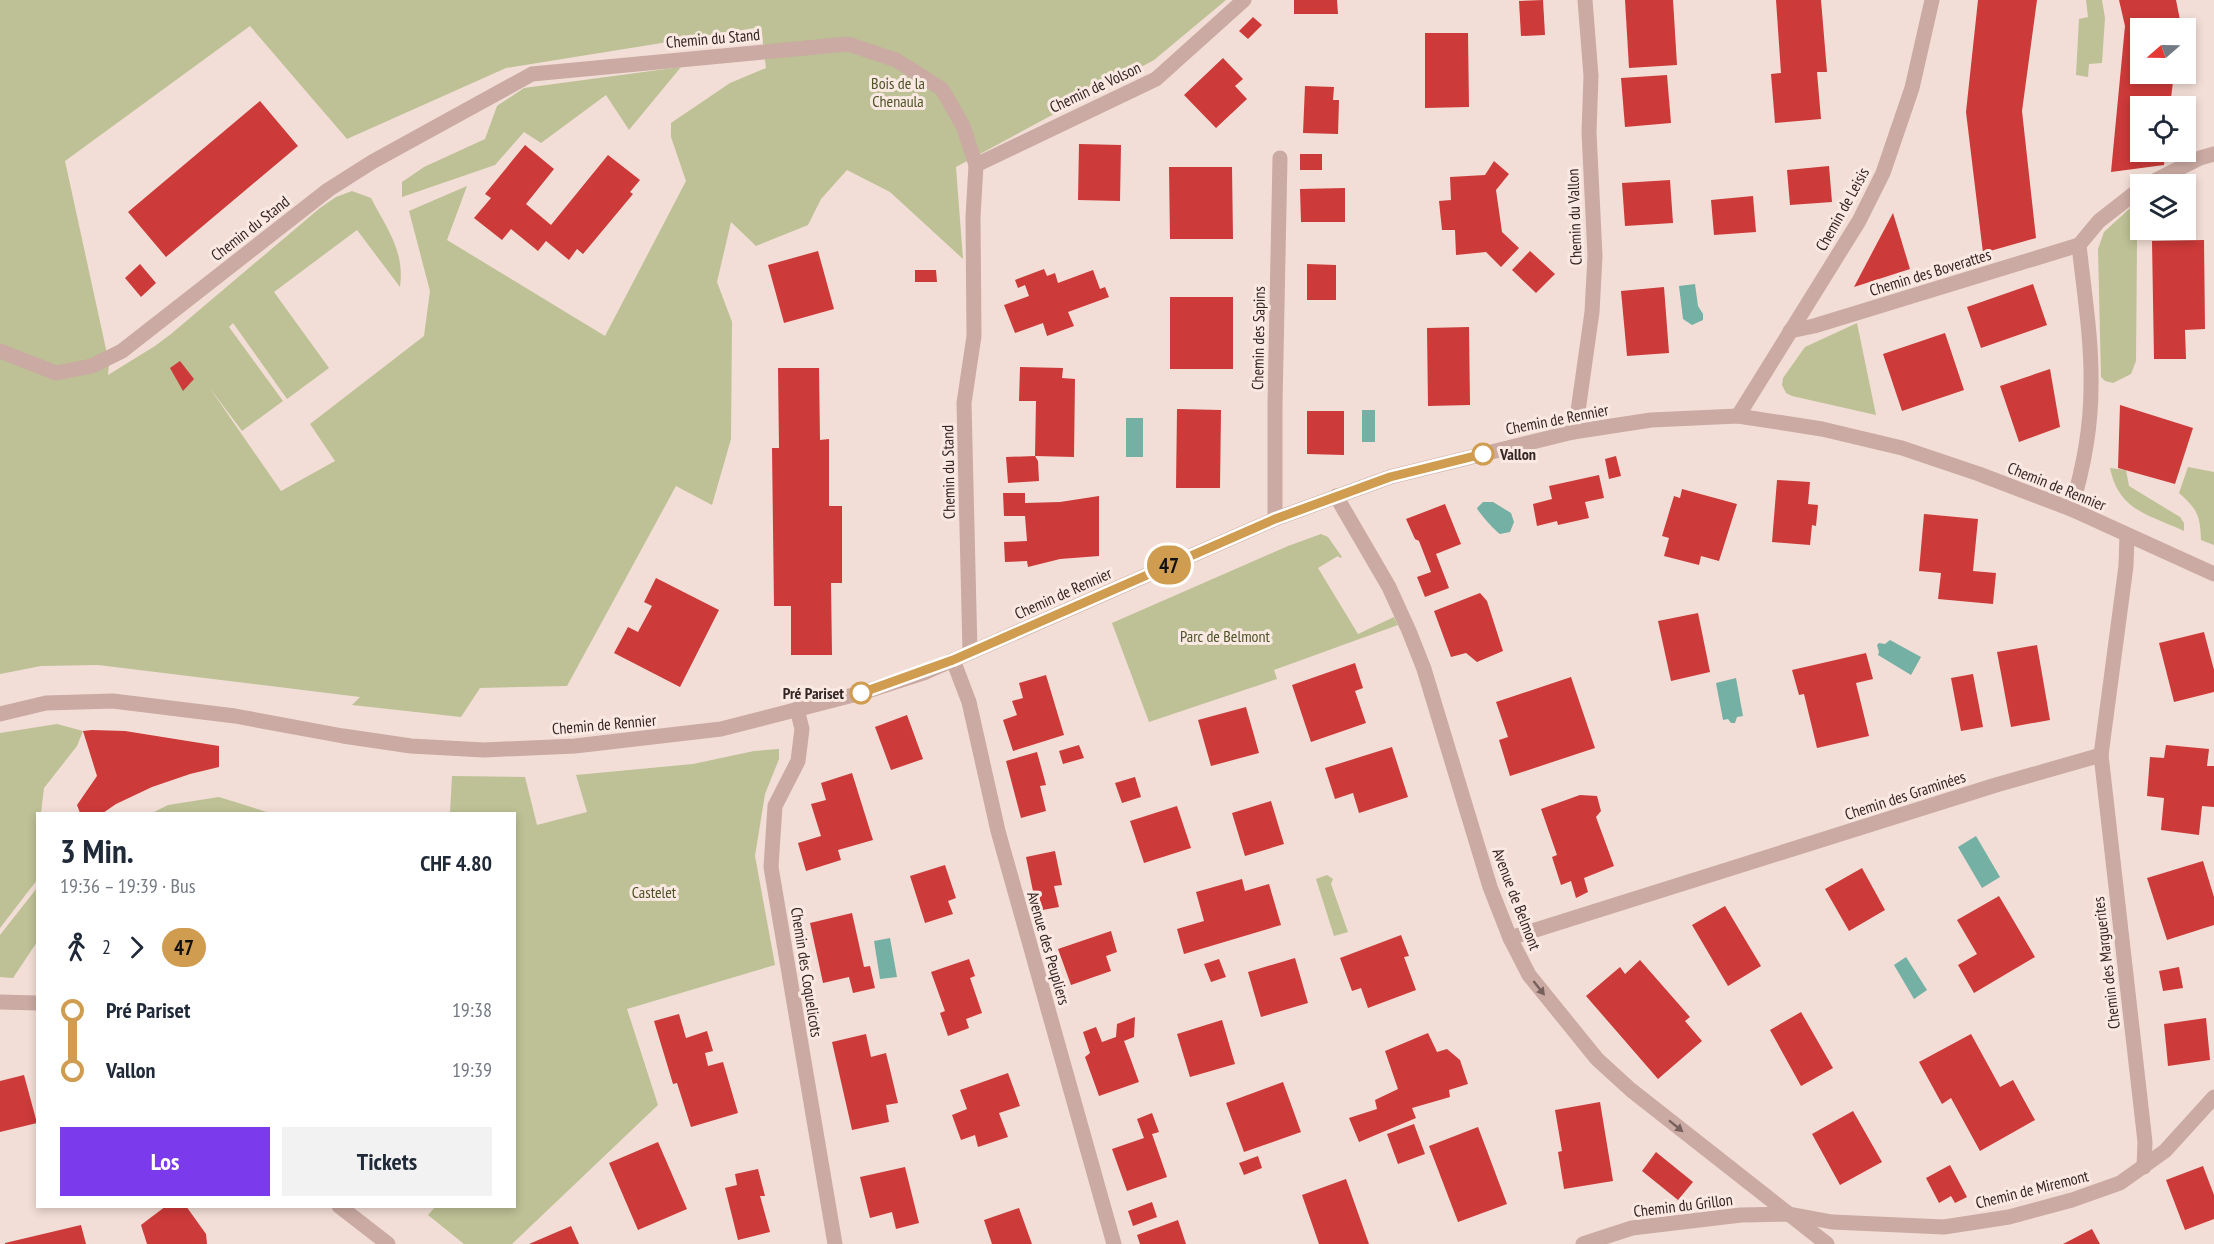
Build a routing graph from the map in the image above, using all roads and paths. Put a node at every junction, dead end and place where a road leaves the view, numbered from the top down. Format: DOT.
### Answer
graph roads {
  1 [pos="1244,0"];
  2 [pos="1586,0"];
  3 [pos="1932,0"];
  4 [pos="2214,154"];
  5 [pos="1281,158"];
  6 [pos="976,165"];
  7 [pos="2168,174"];
  8 [pos="2130,197"];
  9 [pos="2079,245"];
  10 [pos="1790,331"];
  11 [pos="0,351"];
  12 [pos="1738,417"];
  13 [pos="1573,432"];
  14 [pos="1336,496"];
  15 [pos="2071,509"];
  16 [pos="1275,519"];
  17 [pos="2127,535"];
  18 [pos="2214,574"];
  19 [pos="970,652"];
  20 [pos="953,660"];
  21 [pos="797,709"];
  22 [pos="0,714"];
  23 [pos="2101,755"];
  24 [pos="1509,938"];
  25 [pos="0,1002"];
  26 [pos="36,1003"];
  27 [pos="2214,1097"];
  28 [pos="2144,1167"];
  29 [pos="342,1208"];
  30 [pos="1789,1214"];
  31 [pos="388,1244"];
  32 [pos="835,1244"];
  33 [pos="1114,1244"];
  34 [pos="1583,1244"];
  35 [pos="1827,1244"];
  1 -- 6 [label="street, Chemin de Volson"];
  2 -- 13 [label="street, Chemin du Vallon"];
  3 -- 10 [label="street, Chemin de Leisis"];
  4 -- 7 [label="street"];
  5 -- 16 [label="street, Chemin des Sapins"];
  6 -- 11 [label="street, Chemin du Stand"];
  6 -- 19 [label="street, Chemin du Stand"];
  8 -- 9 [label="street"];
  9 -- 10 [label="street, Chemin des Boverattes"];
  9 -- 15 [label="street"];
  10 -- 12 [label="street, Chemin de Leisis"];
  12 -- 13 [label="street, Chemin de Rennier"];
  12 -- 15 [label="street, Chemin de Rennier"];
  13 -- 14 [label="street, Chemin de Rennier"];
  14 -- 16 [label="street, Chemin de Rennier"];
  14 -- 24 [label="street, Avenue de Belmont"];
  15 -- 17 [label="street, Chemin de Rennier"];
  16 -- 19 [label="street, Chemin de Rennier"];
  17 -- 18 [label="street, Chemin de Rennier"];
  17 -- 23 [label="street"];
  19 -- 20 [label="street, Chemin de Rennier"];
  20 -- 21 [label="street, Chemin de Rennier"];
  20 -- 33 [label="street, Avenue des Peupliers"];
  21 -- 22 [label="street, Chemin de Rennier"];
  21 -- 32 [label="street, Chemin des Coquelicots"];
  23 -- 24 [label="street, Chemin des Graminées"];
  23 -- 28 [label="street, Chemin des Marguerites"];
  24 -- 30 [label="street, Avenue de Belmont, one-way"];
  25 -- 26 [label="street"];
  27 -- 28 [label="street, Chemin de Miremont"];
  28 -- 30 [label="street, Chemin de Miremont"];
  29 -- 31 [label="street"];
  30 -- 34 [label="street, Chemin du Grillon"];
  30 -- 35 [label="street, Avenue de Belmont"];
}
